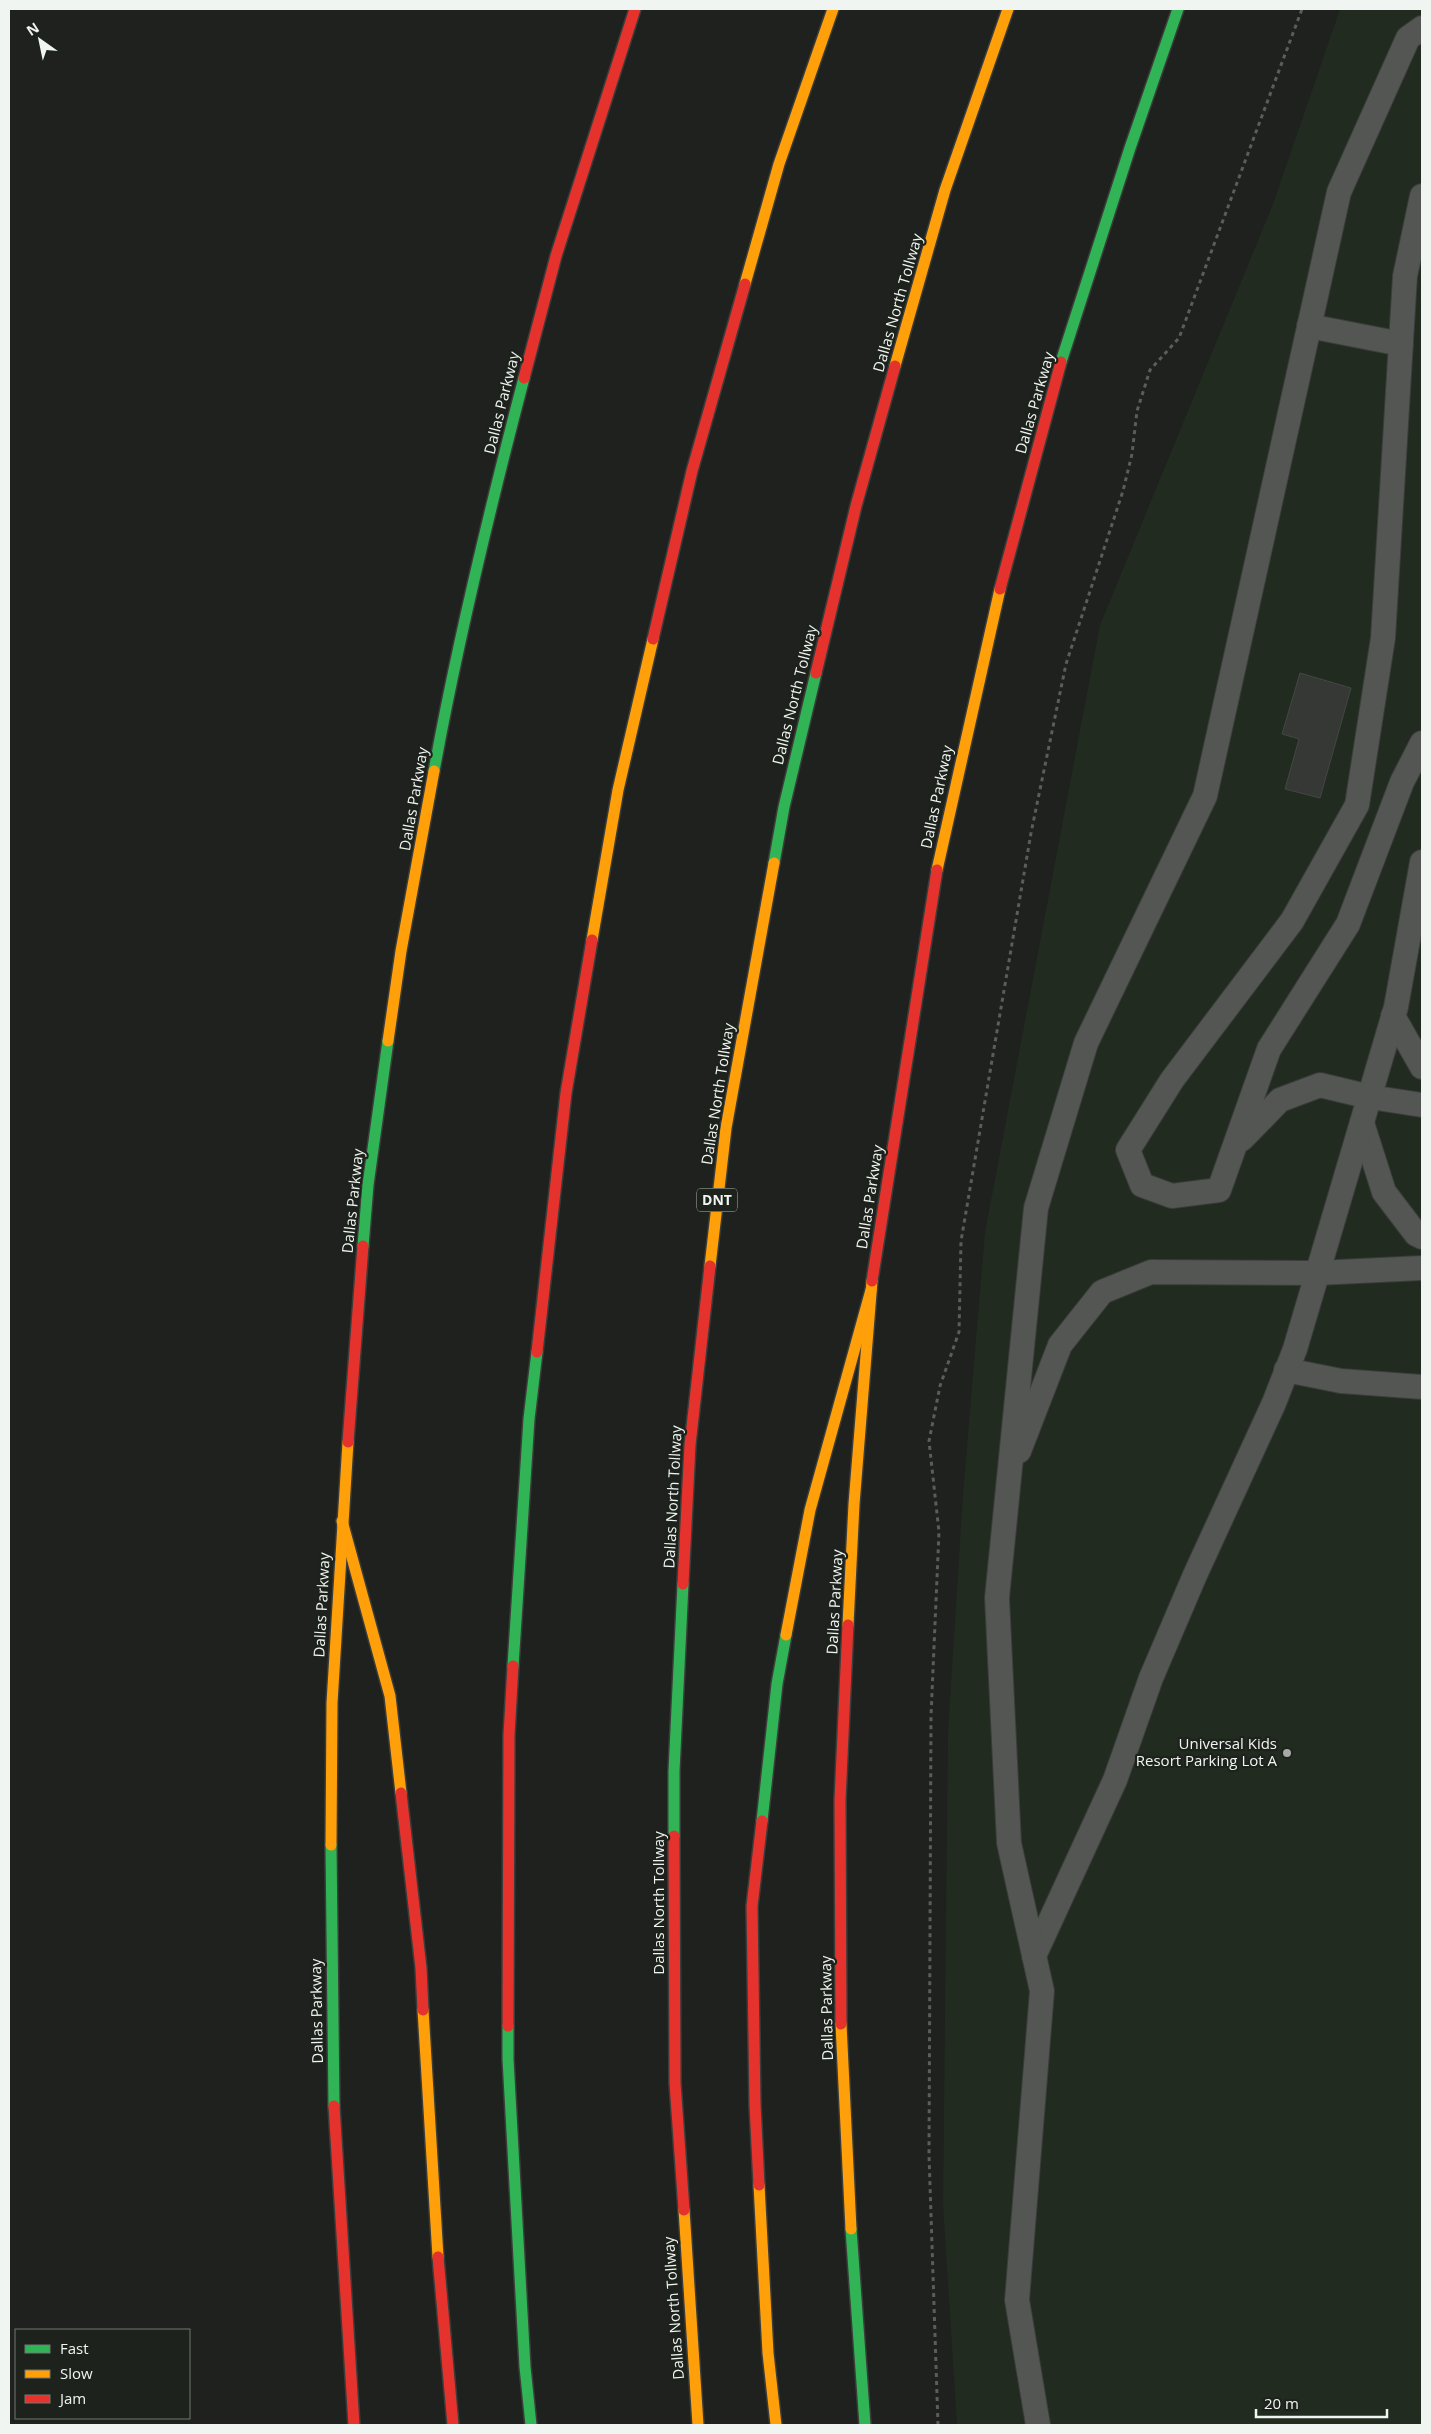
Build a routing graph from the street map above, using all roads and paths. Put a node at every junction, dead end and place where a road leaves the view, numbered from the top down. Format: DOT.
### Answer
graph roads {
  1 [pos="635,9"];
  2 [pos="833,9"];
  3 [pos="1008,9"];
  4 [pos="1178,9"];
  5 [pos="1422,28"];
  6 [pos="1422,196"];
  7 [pos="1309,326"];
  8 [pos="1401,344"];
  9 [pos="1422,744"];
  10 [pos="1422,862"];
  11 [pos="1393,1016"];
  12 [pos="1422,1067"];
  13 [pos="1370,1096"];
  14 [pos="1422,1105"];
  15 [pos="1362,1123"];
  16 [pos="1236,1145"];
  17 [pos="1422,1237"];
  18 [pos="1422,1268"];
  19 [pos="1317,1272"];
  20 [pos="871,1290"];
  21 [pos="1286,1370"];
  22 [pos="1422,1387"];
  23 [pos="1009,1478"];
  24 [pos="342,1521"];
  25 [pos="1034,1956"];
  26 [pos="354,2425"];
  27 [pos="453,2425"];
  28 [pos="531,2425"];
  29 [pos="698,2425"];
  30 [pos="776,2425"];
  31 [pos="865,2425"];
  32 [pos="1038,2425"];
  1 -- 24 [label="main road, Dallas Parkway"];
  2 -- 28 [label="main road"];
  3 -- 29 [label="main road, Dallas North Tollway / DNT"];
  4 -- 20 [label="main road, Dallas Parkway"];
  5 -- 7 [label="lane"];
  6 -- 8 [label="lane"];
  7 -- 8 [label="lane"];
  7 -- 23 [label="lane"];
  8 -- 16 [label="lane"];
  9 -- 16 [label="lane"];
  10 -- 11 [label="lane"];
  11 -- 12 [label="lane"];
  11 -- 13 [label="lane"];
  13 -- 14 [label="lane"];
  13 -- 15 [label="lane"];
  13 -- 16 [label="lane"];
  15 -- 17 [label="lane"];
  15 -- 19 [label="lane"];
  18 -- 19 [label="lane"];
  19 -- 21 [label="lane"];
  19 -- 23 [label="lane"];
  20 -- 30 [label="main road"];
  20 -- 31 [label="main road, Dallas Parkway"];
  21 -- 22 [label="lane"];
  21 -- 25 [label="lane"];
  23 -- 25 [label="lane"];
  24 -- 26 [label="main road, Dallas Parkway"];
  24 -- 27 [label="main road"];
  25 -- 32 [label="lane"];
}
